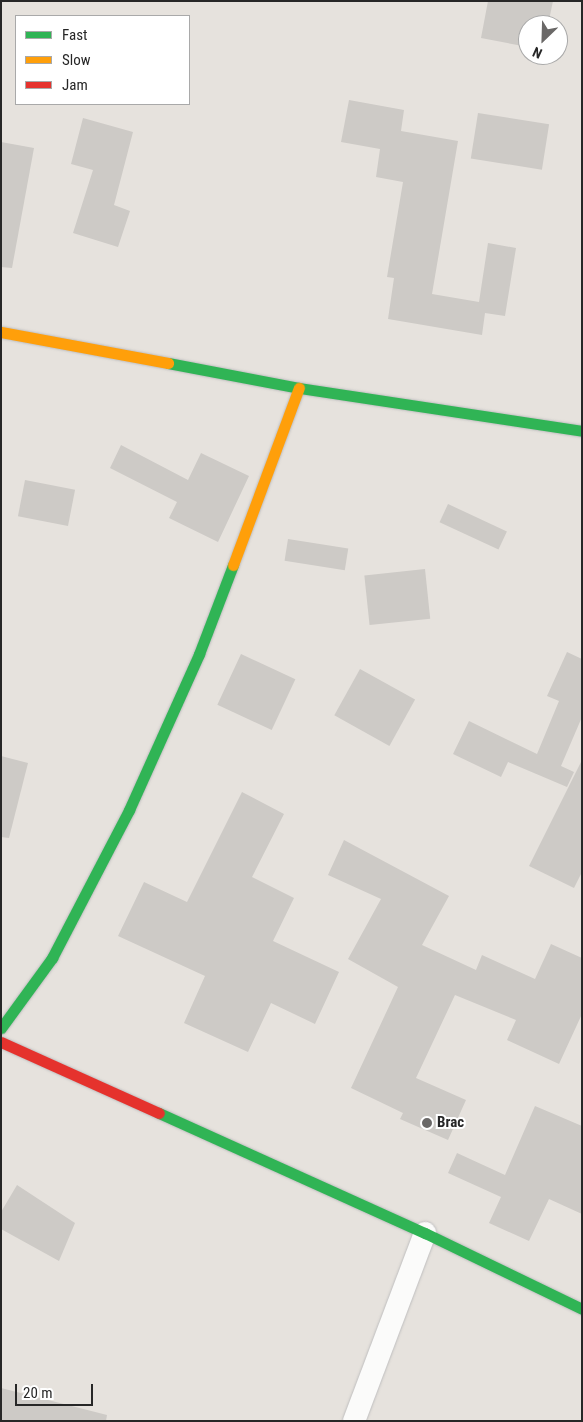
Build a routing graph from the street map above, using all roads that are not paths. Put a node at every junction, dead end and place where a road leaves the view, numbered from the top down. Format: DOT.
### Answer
graph roads {
  1 [pos="1,332"];
  2 [pos="299,388"];
  3 [pos="582,431"];
  4 [pos="1,1028"];
  5 [pos="1,1042"];
  6 [pos="425,1233"];
  7 [pos="582,1308"];
  8 [pos="354,1421"];
  1 -- 2 [label="street"];
  2 -- 3 [label="street"];
  2 -- 4 [label="street"];
  5 -- 6 [label="street"];
  6 -- 7 [label="street"];
  6 -- 8 [label="street"];
}
